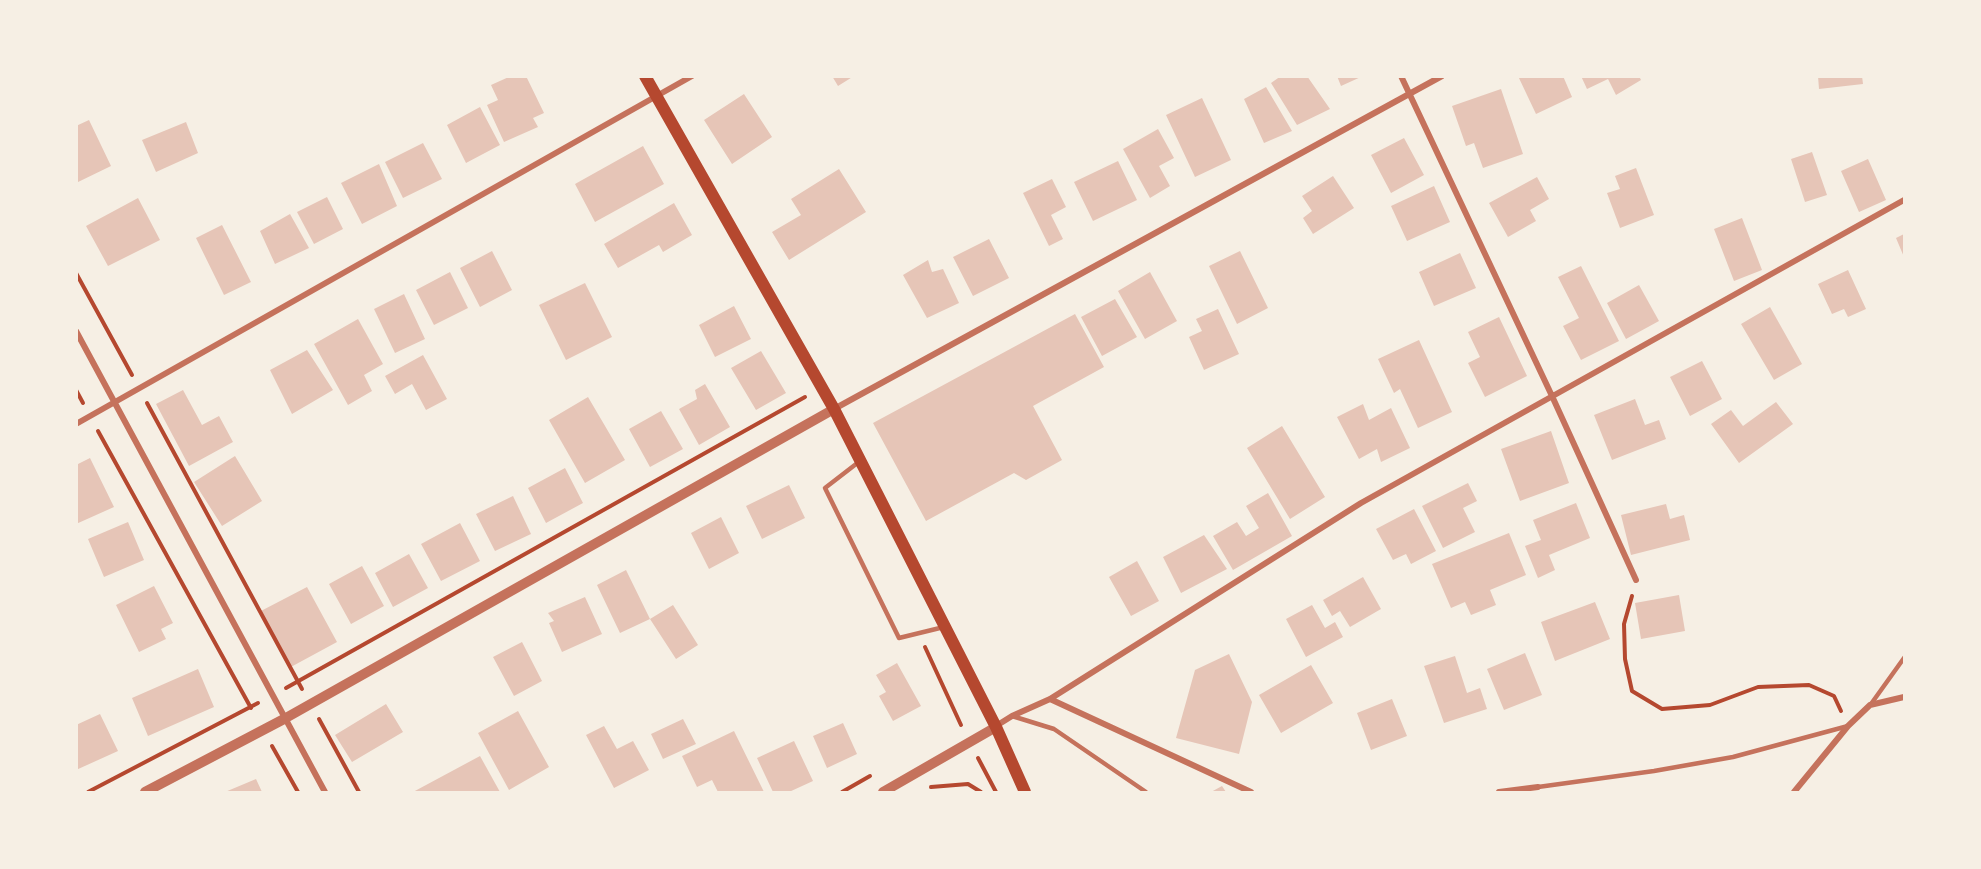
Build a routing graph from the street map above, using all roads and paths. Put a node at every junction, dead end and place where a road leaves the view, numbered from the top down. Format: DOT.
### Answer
graph roads {
  1 [pos="645,76"];
  2 [pos="692,76"];
  3 [pos="1401,76"];
  4 [pos="1442,76"];
  5 [pos="1409,94"];
  6 [pos="657,98"];
  7 [pos="1905,200"];
  8 [pos="76,273"];
  9 [pos="76,332"];
  10 [pos="822,387"];
  11 [pos="140,390"];
  12 [pos="1552,396"];
  13 [pos="116,403"];
  14 [pos="834,409"];
  15 [pos="90,416"];
  16 [pos="76,424"];
  17 [pos="860,461"];
  18 [pos="1636,580"];
  19 [pos="944,627"];
  20 [pos="918,633"];
  21 [pos="1905,658"];
  22 [pos="298,681"];
  23 [pos="271,696"];
  24 [pos="1834,696"];
  25 [pos="1905,697"];
  26 [pos="1050,699"];
  27 [pos="311,704"];
  28 [pos="1870,705"];
  29 [pos="251,707"];
  30 [pos="1012,716"];
  31 [pos="284,719"];
  32 [pos="1848,726"];
  33 [pos="996,727"];
  34 [pos="263,730"];
  35 [pos="970,743"];
  36 [pos="1538,787"];
  37 [pos="88,792"];
  38 [pos="145,792"];
  39 [pos="297,792"];
  40 [pos="325,792"];
  41 [pos="358,792"];
  42 [pos="883,792"];
  43 [pos="922,792"];
  44 [pos="981,792"];
  45 [pos="996,792"];
  46 [pos="1025,792"];
  47 [pos="1146,792"];
  48 [pos="1247,792"];
  49 [pos="1499,792"];
  50 [pos="1794,792"];
  1 -- 6 [label="main road"];
  2 -- 6 [label="street"];
  3 -- 5 [label="street"];
  4 -- 5 [label="street"];
  5 -- 12 [label="street"];
  5 -- 14 [label="street"];
  6 -- 10 [label="main road"];
  6 -- 11 [label="street"];
  7 -- 12 [label="street"];
  8 -- 11 [label="path"];
  9 -- 13 [label="street"];
  10 -- 14 [label="main road"];
  10 -- 22 [label="path"];
  11 -- 13 [label="street"];
  11 -- 22 [label="path"];
  12 -- 18 [label="street"];
  12 -- 26 [label="street"];
  13 -- 15 [label="street"];
  13 -- 23 [label="street"];
  14 -- 17 [label="main road"];
  14 -- 27 [label="street"];
  15 -- 16 [label="street"];
  15 -- 29 [label="path"];
  17 -- 19 [label="main road"];
  17 -- 20 [label="lane"];
  18 -- 24 [label="path"];
  19 -- 20 [label="lane"];
  19 -- 33 [label="main road"];
  20 -- 35 [label="path"];
  21 -- 28 [label="lane"];
  22 -- 23 [label="path"];
  22 -- 27 [label="path"];
  23 -- 29 [label="path"];
  23 -- 31 [label="street"];
  25 -- 28 [label="street"];
  26 -- 30 [label="street"];
  26 -- 48 [label="street"];
  27 -- 31 [label="street"];
  27 -- 41 [label="path"];
  28 -- 32 [label="street"];
  29 -- 34 [label="path"];
  29 -- 37 [label="path"];
  30 -- 33 [label="street"];
  30 -- 47 [label="lane"];
  31 -- 34 [label="street"];
  31 -- 40 [label="street"];
  32 -- 36 [label="lane"];
  32 -- 50 [label="street"];
  33 -- 35 [label="street"];
  33 -- 46 [label="main road"];
  34 -- 38 [label="street"];
  34 -- 39 [label="path"];
  35 -- 42 [label="street"];
  35 -- 45 [label="path"];
  36 -- 49 [label="street"];
  43 -- 44 [label="path"];
}
